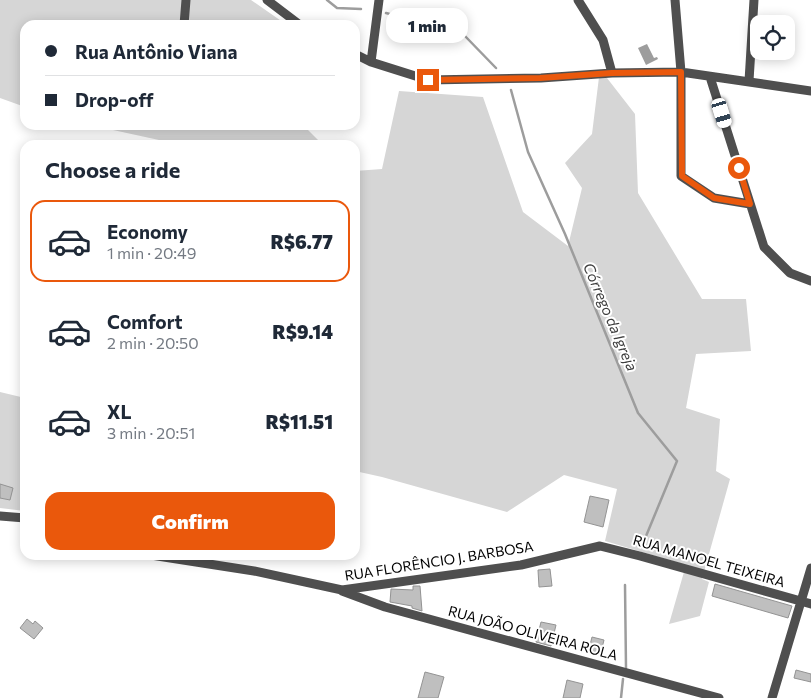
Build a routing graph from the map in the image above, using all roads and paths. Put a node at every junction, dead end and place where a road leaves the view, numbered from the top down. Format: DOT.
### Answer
graph roads {
  1 [pos="186,0"];
  2 [pos="267,0"];
  3 [pos="379,0"];
  4 [pos="578,0"];
  5 [pos="754,0"];
  6 [pos="674,1"];
  7 [pos="184,20"];
  8 [pos="293,20"];
  9 [pos="360,56"];
  10 [pos="371,62"];
  11 [pos="681,72"];
  12 [pos="612,73"];
  13 [pos="710,77"];
  14 [pos="749,81"];
  15 [pos="811,91"];
  16 [pos="750,204"];
  17 [pos="811,281"];
  18 [pos="0,516"];
  19 [pos="20,518"];
  20 [pos="600,546"];
  21 [pos="183,560"];
  22 [pos="811,568"];
  23 [pos="342,590"];
  24 [pos="801,601"];
  25 [pos="811,604"];
  26 [pos="719,698"];
  27 [pos="772,698"];
  1 -- 7 [label="street"];
  2 -- 8 [label="street"];
  3 -- 10 [label="street"];
  4 -- 12 [label="street"];
  5 -- 14 [label="street"];
  6 -- 11 [label="street"];
  9 -- 10 [label="street"];
  10 -- 12 [label="street"];
  11 -- 12 [label="street"];
  11 -- 13 [label="street"];
  11 -- 16 [label="street"];
  13 -- 14 [label="street"];
  13 -- 16 [label="street"];
  14 -- 15 [label="street"];
  16 -- 17 [label="street"];
  18 -- 19 [label="street"];
  20 -- 23 [label="street, RUA FLORÊNCIO J. BARBOSA"];
  20 -- 24 [label="street, RUA MANOEL TEIXEIRA"];
  21 -- 23 [label="street, RUA FLORÊNCIO J. BARBOSA"];
  22 -- 24 [label="street"];
  23 -- 26 [label="street, RUA JOÃO OLIVEIRA ROLA"];
  24 -- 25 [label="street, RUA MANOEL TEIXEIRA"];
  24 -- 27 [label="street"];
}
